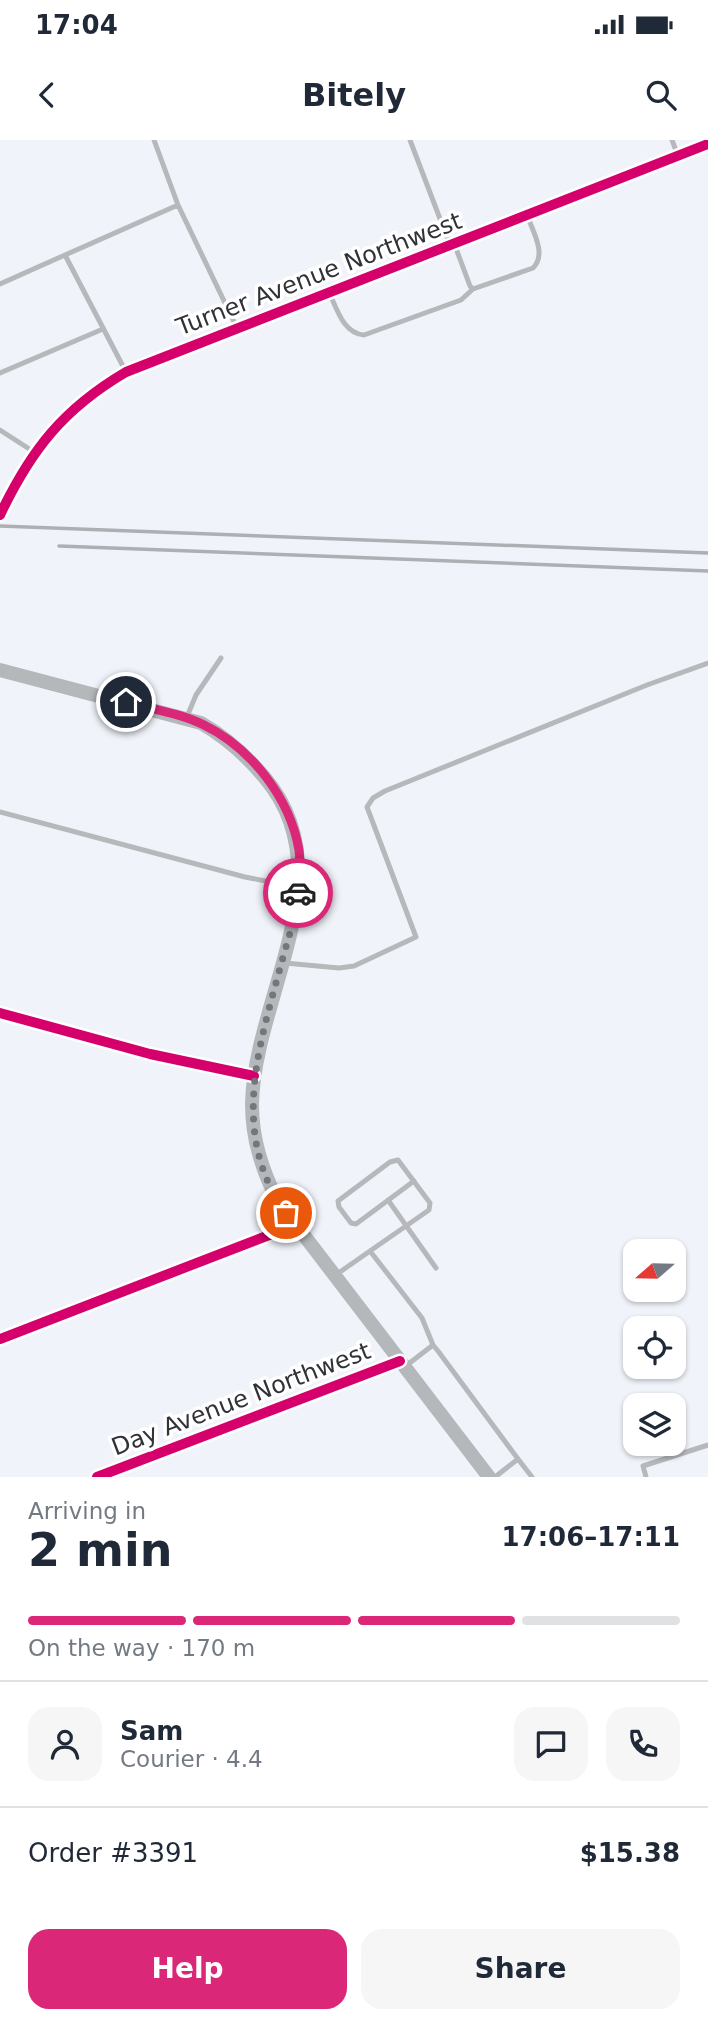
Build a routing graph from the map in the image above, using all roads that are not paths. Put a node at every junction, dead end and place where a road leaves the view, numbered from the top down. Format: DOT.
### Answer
graph roads {
  1 [pos="154,140"];
  2 [pos="410,140"];
  3 [pos="672,140"];
  4 [pos="708,144"];
  5 [pos="678,156"];
  6 [pos="178,205"];
  7 [pos="527,215"];
  8 [pos="452,244"];
  9 [pos="65,255"];
  10 [pos="0,285"];
  11 [pos="474,289"];
  12 [pos="329,292"];
  13 [pos="103,328"];
  14 [pos="237,328"];
  15 [pos="127,372"];
  16 [pos="0,373"];
  17 [pos="0,430"];
  18 [pos="34,452"];
  19 [pos="0,515"];
  20 [pos="221,658"];
  21 [pos="708,663"];
  22 [pos="0,670"];
  23 [pos="186,719"];
  24 [pos="0,812"];
  25 [pos="298,887"];
  26 [pos="282,962"];
  27 [pos="0,1013"];
  28 [pos="254,1076"];
  29 [pos="414,1181"];
  30 [pos="387,1200"];
  31 [pos="295,1225"];
  32 [pos="406,1226"];
  33 [pos="370,1251"];
  34 [pos="436,1268"];
  35 [pos="334,1276"];
  36 [pos="0,1339"];
  37 [pos="433,1345"];
  38 [pos="402,1364"];
  39 [pos="708,1445"];
  40 [pos="518,1459"];
  41 [pos="97,1477"];
  42 [pos="489,1477"];
  43 [pos="495,1477"];
  44 [pos="532,1477"];
  45 [pos="646,1477"];
  1 -- 6 [label="lane"];
  2 -- 8 [label="lane"];
  3 -- 5 [label="lane"];
  4 -- 5 [label="street, Turner Avenue Northwest"];
  5 -- 7 [label="street, Turner Avenue Northwest"];
  6 -- 9 [label="lane"];
  6 -- 14 [label="lane"];
  7 -- 8 [label="street, Turner Avenue Northwest"];
  7 -- 11 [label="lane"];
  8 -- 11 [label="lane"];
  8 -- 12 [label="street, Turner Avenue Northwest"];
  9 -- 10 [label="lane"];
  9 -- 13 [label="lane"];
  11 -- 12 [label="lane"];
  12 -- 14 [label="street, Turner Avenue Northwest"];
  13 -- 15 [label="lane"];
  13 -- 16 [label="lane"];
  14 -- 15 [label="street, Turner Avenue Northwest"];
  15 -- 18 [label="street, Turner Avenue Northwest"];
  17 -- 18 [label="lane"];
  18 -- 19 [label="street, Turner Avenue Northwest"];
  20 -- 23 [label="lane"];
  21 -- 26 [label="lane"];
  22 -- 23 [label="main road"];
  23 -- 25 [label="main road"];
  24 -- 25 [label="lane"];
  25 -- 26 [label="main road"];
  26 -- 28 [label="main road"];
  27 -- 28 [label="street"];
  28 -- 31 [label="main road"];
  29 -- 30 [label="lane"];
  29 -- 30 [label="lane"];
  29 -- 32 [label="lane"];
  30 -- 32 [label="lane"];
  31 -- 35 [label="main road"];
  31 -- 36 [label="street"];
  32 -- 33 [label="lane"];
  32 -- 34 [label="lane"];
  33 -- 35 [label="lane"];
  33 -- 37 [label="lane"];
  35 -- 38 [label="main road"];
  37 -- 38 [label="lane"];
  37 -- 40 [label="lane"];
  38 -- 41 [label="street, Day Avenue Northwest"];
  38 -- 42 [label="main road"];
  39 -- 45 [label="lane"];
  40 -- 43 [label="lane"];
  40 -- 44 [label="lane"];
}
